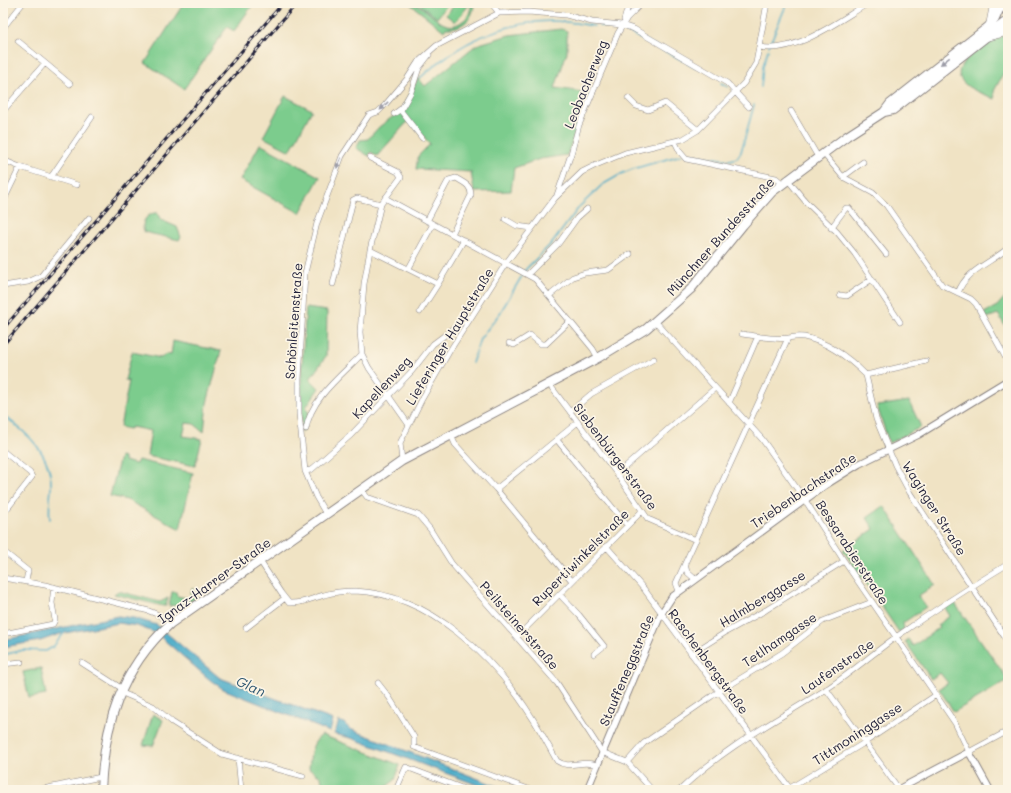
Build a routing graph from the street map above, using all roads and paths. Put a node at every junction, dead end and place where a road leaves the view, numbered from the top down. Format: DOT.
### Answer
graph roads {
  1 [pos="23,3"];
  2 [pos="491,3"];
  3 [pos="629,3"];
  4 [pos="642,3"];
  5 [pos="767,3"];
  6 [pos="869,3"];
  7 [pos="995,3"];
  8 [pos="1002,3"];
  9 [pos="499,13"];
  10 [pos="1008,13"];
  11 [pos="1008,22"];
  12 [pos="623,23"];
  13 [pos="991,24"];
  14 [pos="3,28"];
  15 [pos="1008,31"];
  16 [pos="988,36"];
  17 [pos="18,41"];
  18 [pos="436,46"];
  19 [pos="765,48"];
  20 [pos="45,63"];
  21 [pos="70,84"];
  22 [pos="736,91"];
  23 [pos="628,98"];
  24 [pos="749,107"];
  25 [pos="402,108"];
  26 [pos="3,111"];
  27 [pos="791,111"];
  28 [pos="884,112"];
  29 [pos="394,114"];
  30 [pos="92,117"];
  31 [pos="698,130"];
  32 [pos="422,138"];
  33 [pos="675,142"];
  34 [pos="820,155"];
  35 [pos="370,158"];
  36 [pos="3,160"];
  37 [pos="863,162"];
  38 [pos="20,167"];
  39 [pos="51,177"];
  40 [pos="843,177"];
  41 [pos="785,181"];
  42 [pos="77,185"];
  43 [pos="385,198"];
  44 [pos="556,198"];
  45 [pos="3,202"];
  46 [pos="381,204"];
  47 [pos="587,209"];
  48 [pos="89,218"];
  49 [pos="505,219"];
  50 [pos="427,221"];
  51 [pos="433,224"];
  52 [pos="532,228"];
  53 [pos="831,228"];
  54 [pos="452,234"];
  55 [pos="464,240"];
  56 [pos="1008,248"];
  57 [pos="370,250"];
  58 [pos="630,254"];
  59 [pos="886,254"];
  60 [pos="506,263"];
  61 [pos="410,268"];
  62 [pos="525,273"];
  63 [pos="872,279"];
  64 [pos="333,284"];
  65 [pos="438,284"];
  66 [pos="3,286"];
  67 [pos="958,293"];
  68 [pos="550,295"];
  69 [pos="840,295"];
  70 [pos="420,312"];
  71 [pos="472,315"];
  72 [pos="569,320"];
  73 [pos="655,322"];
  74 [pos="900,322"];
  75 [pos="742,334"];
  76 [pos="758,336"];
  77 [pos="788,338"];
  78 [pos="509,343"];
  79 [pos="362,354"];
  80 [pos="598,358"];
  81 [pos="654,359"];
  82 [pos="926,361"];
  83 [pos="1008,362"];
  84 [pos="866,375"];
  85 [pos="1008,380"];
  86 [pos="549,384"];
  87 [pos="715,388"];
  88 [pos="389,396"];
  89 [pos="729,403"];
  90 [pos="570,412"];
  91 [pos="578,422"];
  92 [pos="409,425"];
  93 [pos="749,425"];
  94 [pos="306,429"];
  95 [pos="451,435"];
  96 [pos="556,440"];
  97 [pos="889,450"];
  98 [pos="3,452"];
  99 [pos="402,461"];
  100 [pos="305,471"];
  101 [pos="617,474"];
  102 [pos="361,489"];
  103 [pos="496,489"];
  104 [pos="805,500"];
  105 [pos="642,510"];
  106 [pos="4,512"];
  107 [pos="326,514"];
  108 [pos="627,526"];
  109 [pos="696,540"];
  110 [pos="606,546"];
  111 [pos="3,551"];
  112 [pos="260,561"];
  113 [pos="844,561"];
  114 [pos="685,563"];
  115 [pos="1008,564"];
  116 [pos="3,578"];
  117 [pos="696,579"];
  118 [pos="26,581"];
  119 [pos="572,581"];
  120 [pos="971,586"];
  121 [pos="54,587"];
  122 [pos="679,591"];
  123 [pos="559,594"];
  124 [pos="285,598"];
  125 [pos="872,602"];
  126 [pos="662,614"];
  127 [pos="169,625"];
  128 [pos="246,628"];
  129 [pos="3,634"];
  130 [pos="516,637"];
  131 [pos="896,637"];
  132 [pos="1008,642"];
  133 [pos="594,654"];
  134 [pos="691,654"];
  135 [pos="21,662"];
  136 [pos="82,663"];
  137 [pos="3,664"];
  138 [pos="378,683"];
  139 [pos="826,689"];
  140 [pos="121,690"];
  141 [pos="718,692"];
  142 [pos="936,695"];
  143 [pos="1008,731"];
  144 [pos="749,735"];
  145 [pos="864,743"];
  146 [pos="602,752"];
  147 [pos="969,752"];
  148 [pos="238,758"];
  149 [pos="627,762"];
  150 [pos="597,765"];
  151 [pos="303,776"];
  152 [pos="101,777"];
  153 [pos="790,789"];
  154 [pos="38,790"];
  155 [pos="100,790"];
  156 [pos="241,790"];
  157 [pos="396,790"];
  158 [pos="467,790"];
  159 [pos="531,790"];
  160 [pos="587,790"];
  161 [pos="652,790"];
  162 [pos="680,790"];
  163 [pos="898,790"];
  164 [pos="990,790"];
  1 -- 14 [label="street"];
  2 -- 9 [label="street"];
  3 -- 12 [label="street"];
  4 -- 12 [label="street"];
  5 -- 19 [label="street, Lieferinger Hauptstraße"];
  6 -- 19 [label="street"];
  7 -- 13 [label="highway"];
  8 -- 10 [label="main road, Münchner Bundesstraße"];
  8 -- 13 [label="main road, Münchner Bundesstraße"];
  9 -- 12 [label="street"];
  9 -- 18 [label="street, Schönleitenstraße"];
  11 -- 16 [label="main road, Münchner Bundesstraße"];
  12 -- 22 [label="street"];
  12 -- 44 [label="street, Leobacherweg"];
  13 -- 28 [label="main road, Münchner Bundesstraße, one-way"];
  15 -- 16 [label="highway"];
  16 -- 28 [label="main road, Münchner Bundesstraße"];
  17 -- 20 [label="street"];
  18 -- 25 [label="street, Schönleitenstraße"];
  18 -- 100 [label="street, Schönleitenstraße, one-way"];
  19 -- 22 [label="street, Lieferinger Hauptstraße"];
  20 -- 21 [label="street"];
  20 -- 26 [label="street"];
  22 -- 24 [label="street"];
  22 -- 31 [label="street, Lieferinger Hauptstraße"];
  23 -- 31 [label="street"];
  25 -- 29 [label="street, Schönleitenstraße"];
  25 -- 32 [label="street"];
  27 -- 34 [label="street"];
  28 -- 34 [label="main road, Münchner Bundesstraße"];
  30 -- 39 [label="street"];
  31 -- 33 [label="street, Lieferinger Hauptstraße"];
  33 -- 41 [label="street"];
  33 -- 44 [label="street, Lieferinger Hauptstraße"];
  34 -- 40 [label="street"];
  34 -- 41 [label="main road, Münchner Bundesstraße"];
  35 -- 43 [label="street"];
  36 -- 38 [label="street"];
  37 -- 40 [label="street"];
  38 -- 39 [label="street"];
  38 -- 45 [label="street"];
  39 -- 42 [label="street"];
  40 -- 67 [label="street"];
  41 -- 53 [label="street"];
  41 -- 73 [label="main road, Münchner Bundesstraße"];
  43 -- 46 [label="street"];
  43 -- 50 [label="street"];
  44 -- 52 [label="street, Lieferinger Hauptstraße"];
  46 -- 57 [label="street"];
  46 -- 64 [label="street"];
  47 -- 62 [label="street"];
  48 -- 66 [label="street"];
  49 -- 52 [label="street"];
  50 -- 51 [label="street"];
  50 -- 54 [label="street"];
  51 -- 54 [label="street"];
  51 -- 61 [label="street"];
  52 -- 60 [label="street, Lieferinger Hauptstraße"];
  53 -- 59 [label="street"];
  53 -- 63 [label="street"];
  54 -- 55 [label="street"];
  55 -- 60 [label="street"];
  55 -- 65 [label="street"];
  56 -- 67 [label="street"];
  57 -- 61 [label="street"];
  57 -- 79 [label="street"];
  58 -- 68 [label="street"];
  60 -- 62 [label="street"];
  60 -- 71 [label="street, Lieferinger Hauptstraße"];
  61 -- 65 [label="street"];
  62 -- 68 [label="street"];
  63 -- 69 [label="street"];
  63 -- 74 [label="street"];
  65 -- 70 [label="street"];
  67 -- 83 [label="street"];
  68 -- 72 [label="street"];
  71 -- 88 [label="street, Kapellenweg"];
  71 -- 92 [label="street, Lieferinger Hauptstraße"];
  72 -- 78 [label="street"];
  72 -- 80 [label="street"];
  73 -- 80 [label="main road, Münchner Bundesstraße"];
  73 -- 87 [label="street, Bessarabierstraße"];
  75 -- 76 [label="street"];
  76 -- 77 [label="street"];
  76 -- 89 [label="street"];
  77 -- 84 [label="street"];
  77 -- 93 [label="street"];
  79 -- 88 [label="street"];
  79 -- 94 [label="street"];
  80 -- 86 [label="main road, Münchner Bundesstraße"];
  81 -- 90 [label="street"];
  82 -- 84 [label="street"];
  84 -- 97 [label="street, Waginger Straße"];
  85 -- 97 [label="street, Triebenbachstraße"];
  86 -- 90 [label="street, Siebenbürgerstraße"];
  86 -- 95 [label="main road, Münchner Bundesstraße"];
  87 -- 89 [label="street, Bessarabierstraße"];
  87 -- 101 [label="street"];
  88 -- 92 [label="street"];
  88 -- 100 [label="street, Kapellenweg"];
  89 -- 93 [label="street, Bessarabierstraße"];
  90 -- 91 [label="street, Siebenbürgerstraße"];
  91 -- 96 [label="street"];
  91 -- 101 [label="street, Siebenbürgerstraße"];
  92 -- 99 [label="street, Lieferinger Hauptstraße"];
  93 -- 104 [label="street, Bessarabierstraße"];
  93 -- 109 [label="street"];
  95 -- 99 [label="main road, Münchner Bundesstraße"];
  95 -- 103 [label="street"];
  96 -- 103 [label="street"];
  96 -- 108 [label="street"];
  97 -- 104 [label="street, Triebenbachstraße"];
  97 -- 120 [label="street, Waginger Straße"];
  98 -- 106 [label="street"];
  99 -- 102 [label="main road, Ignaz-Harrer-Straße"];
  100 -- 107 [label="street, Schönleitenstraße"];
  101 -- 105 [label="street, Siebenbürgerstraße"];
  102 -- 107 [label="main road, Ignaz-Harrer-Straße"];
  102 -- 130 [label="street, Peilsteinerstraße"];
  103 -- 119 [label="street"];
  104 -- 113 [label="street, Bessarabierstraße"];
  104 -- 117 [label="street, Triebenbachstraße"];
  105 -- 108 [label="street, Rupertiwinkelstraße"];
  105 -- 109 [label="street, Siebenbürgerstraße"];
  107 -- 112 [label="main road, Ignaz-Harrer-Straße"];
  108 -- 110 [label="street, Rupertiwinkelstraße"];
  109 -- 114 [label="street"];
  110 -- 119 [label="street, Rupertiwinkelstraße"];
  110 -- 126 [label="street, Raschenbergstraße"];
  111 -- 118 [label="street"];
  112 -- 124 [label="street"];
  112 -- 127 [label="main road, Ignaz-Harrer-Straße"];
  113 -- 125 [label="street, Bessarabierstraße"];
  113 -- 134 [label="street, Halmberggasse"];
  114 -- 117 [label="street"];
  114 -- 122 [label="street"];
  115 -- 120 [label="street, Laufenstraße"];
  116 -- 118 [label="street"];
  117 -- 122 [label="street, Triebenbachstraße"];
  118 -- 121 [label="street"];
  119 -- 123 [label="street, Rupertiwinkelstraße"];
  120 -- 131 [label="street, Laufenstraße"];
  120 -- 132 [label="street, Waginger Straße"];
  121 -- 127 [label="street"];
  121 -- 129 [label="street"];
  122 -- 126 [label="street, Stauffeneggstraße"];
  123 -- 130 [label="street, Rupertiwinkelstraße"];
  123 -- 133 [label="street"];
  124 -- 128 [label="street"];
  124 -- 150 [label="street"];
  125 -- 131 [label="street, Bessarabierstraße"];
  125 -- 141 [label="street, Tetlhamgasse"];
  126 -- 134 [label="street, Raschenbergstraße"];
  126 -- 146 [label="street, Stauffeneggstraße"];
  127 -- 140 [label="main road, Ignaz-Harrer-Straße"];
  130 -- 146 [label="street, Peilsteinerstraße"];
  131 -- 139 [label="street, Laufenstraße"];
  131 -- 142 [label="street, Bessarabierstraße"];
  134 -- 141 [label="street, Raschenbergstraße"];
  135 -- 137 [label="street"];
  136 -- 140 [label="street"];
  138 -- 159 [label="street"];
  139 -- 144 [label="street, Laufenstraße"];
  139 -- 145 [label="street"];
  140 -- 148 [label="street"];
  140 -- 152 [label="main road, Ignaz-Harrer-Straße"];
  141 -- 144 [label="street, Raschenbergstraße"];
  141 -- 149 [label="street, Tetlhamgasse"];
  142 -- 145 [label="street, Tittmoninggasse"];
  142 -- 147 [label="street, Bessarabierstraße"];
  143 -- 147 [label="street"];
  144 -- 153 [label="street, Raschenbergstraße"];
  144 -- 162 [label="street, Laufenstraße"];
  145 -- 153 [label="street, Tittmoninggasse"];
  145 -- 163 [label="street"];
  146 -- 149 [label="street"];
  146 -- 150 [label="street, Stauffeneggstraße"];
  147 -- 163 [label="street"];
  147 -- 164 [label="street"];
  148 -- 151 [label="street"];
  148 -- 156 [label="street"];
  149 -- 161 [label="street"];
  150 -- 160 [label="street, Stauffeneggstraße"];
  152 -- 154 [label="street"];
  152 -- 155 [label="main road, Ignaz-Harrer-Straße"];
  157 -- 158 [label="street"];
}
